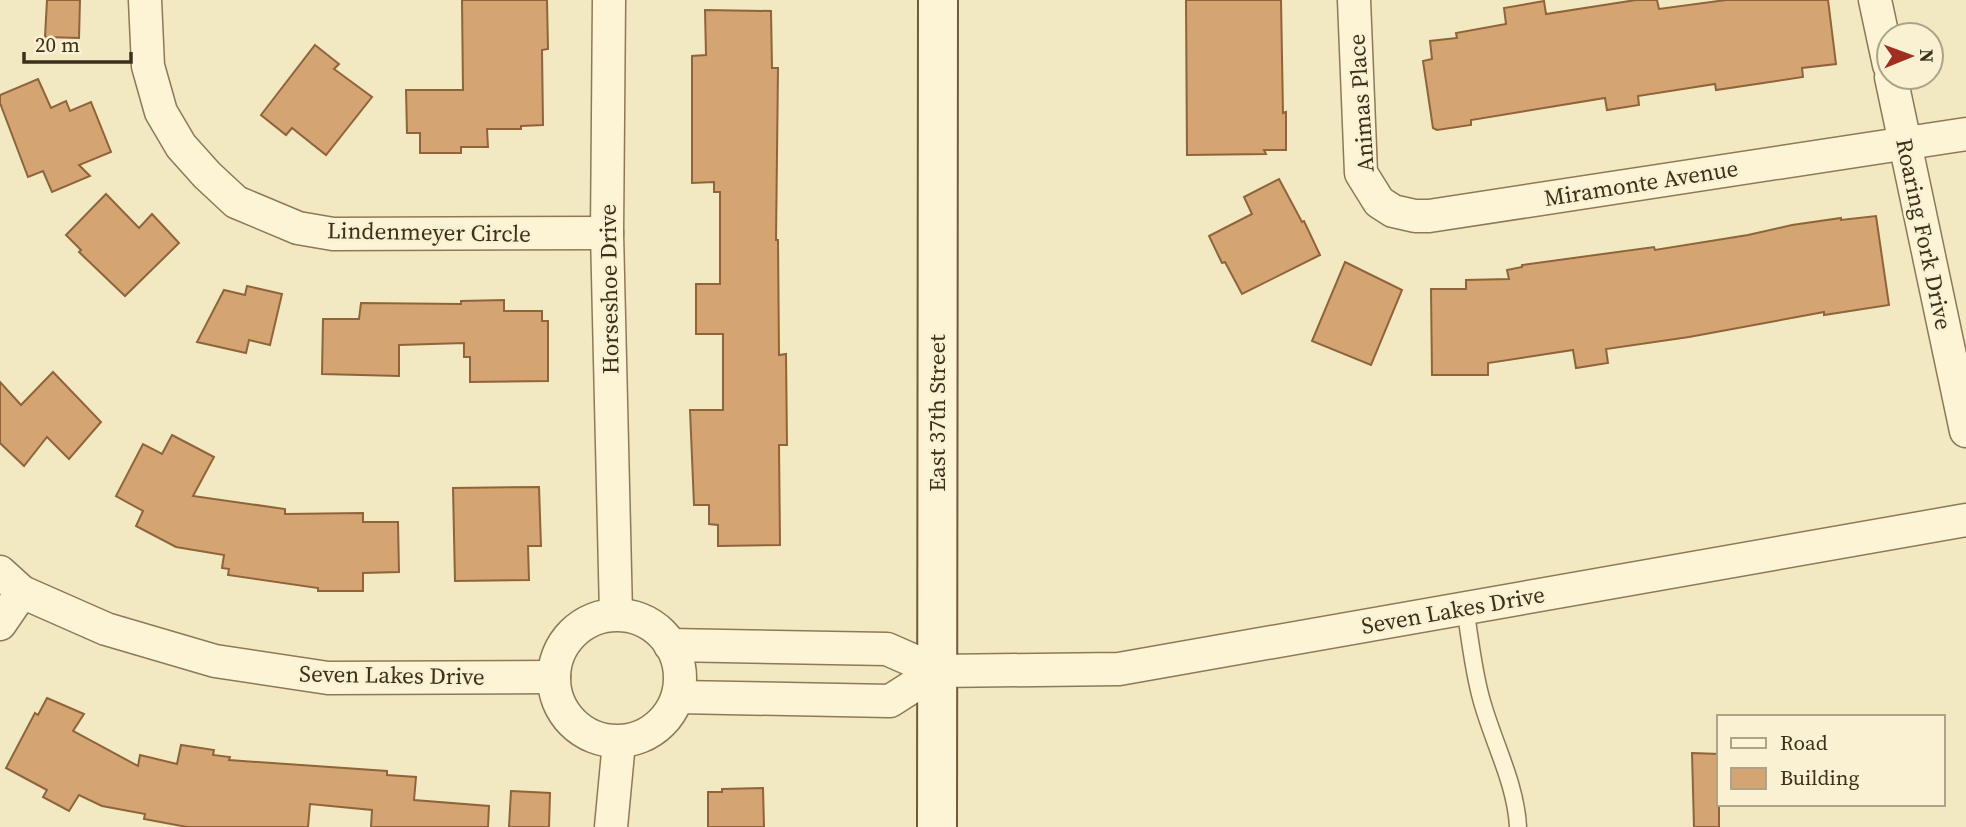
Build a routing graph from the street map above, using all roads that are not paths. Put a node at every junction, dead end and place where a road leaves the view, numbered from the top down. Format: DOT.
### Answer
graph roads {
  1 [pos="145,0"];
  2 [pos="609,0"];
  3 [pos="938,0"];
  4 [pos="1354,0"];
  5 [pos="1875,0"];
  6 [pos="1880,21"];
  7 [pos="1894,91"];
  8 [pos="1966,134"];
  9 [pos="1905,143"];
  10 [pos="1379,202"];
  11 [pos="607,233"];
  12 [pos="1966,431"];
  13 [pos="1966,520"];
  14 [pos="11,582"];
  15 [pos="1465,608"];
  16 [pos="616,614"];
  17 [pos="0,624"];
  18 [pos="670,645"];
  19 [pos="937,671"];
  20 [pos="554,677"];
  21 [pos="678,697"];
  22 [pos="619,741"];
  23 [pos="611,827"];
  24 [pos="937,827"];
  25 [pos="1518,827"];
  1 -- 11 [label="street, Lindenmeyer Circle"];
  2 -- 11 [label="street, Horseshoe Drive"];
  3 -- 19 [label="main road, East 37th Street"];
  4 -- 10 [label="street, Animas Place"];
  5 -- 6 [label="street"];
  7 -- 9 [label="street, Roaring Fork Drive"];
  8 -- 9 [label="street, Miramonte Avenue"];
  9 -- 10 [label="street, Miramonte Avenue"];
  9 -- 12 [label="street, Roaring Fork Drive"];
  11 -- 16 [label="street, Horseshoe Drive"];
  13 -- 15 [label="street, Seven Lakes Drive"];
  14 -- 17 [label="street"];
  14 -- 20 [label="street, Seven Lakes Drive"];
  15 -- 19 [label="street, Seven Lakes Drive"];
  15 -- 25 [label="lane"];
  16 -- 18 [label="street"];
  16 -- 20 [label="street"];
  18 -- 19 [label="street, Seven Lakes Drive"];
  18 -- 21 [label="street"];
  19 -- 21 [label="street"];
  19 -- 24 [label="main road, East 37th Street"];
  20 -- 22 [label="street"];
  21 -- 22 [label="street"];
  22 -- 23 [label="street"];
}
